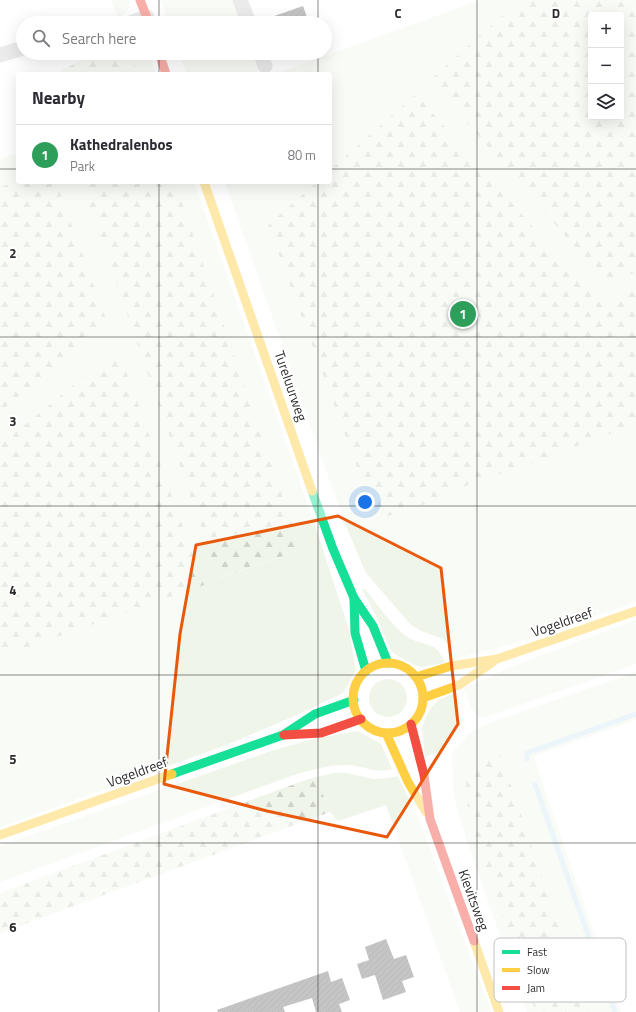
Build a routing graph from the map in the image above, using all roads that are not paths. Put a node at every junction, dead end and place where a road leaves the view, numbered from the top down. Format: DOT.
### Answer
graph roads {
  1 [pos="140,0"];
  2 [pos="240,0"];
  3 [pos="146,16"];
  4 [pos="246,16"];
  5 [pos="16,50"];
  6 [pos="0,55"];
  7 [pos="161,60"];
  8 [pos="165,72"];
  9 [pos="205,184"];
  10 [pos="354,598"];
  11 [pos="636,611"];
  12 [pos="497,659"];
  13 [pos="388,663"];
  14 [pos="366,671"];
  15 [pos="416,677"];
  16 [pos="423,698"];
  17 [pos="354,700"];
  18 [pos="361,719"];
  19 [pos="411,724"];
  20 [pos="386,732"];
  21 [pos="283,735"];
  22 [pos="430,819"];
  23 [pos="0,835"];
  24 [pos="494,998"];
  25 [pos="495,1002"];
  26 [pos="499,1012"];
  1 -- 3 [label="street"];
  2 -- 4 [label="street"];
  5 -- 6 [label="street"];
  7 -- 8 [label="street"];
  9 -- 10 [label="street, Tureluurweg"];
  10 -- 13 [label="street, Tureluurweg"];
  10 -- 14 [label="street, Tureluurweg"];
  11 -- 12 [label="street, Vogeldreef"];
  12 -- 15 [label="street, Vogeldreef"];
  12 -- 16 [label="street, Vogeldreef"];
  13 -- 14 [label="street"];
  13 -- 15 [label="street"];
  14 -- 17 [label="street"];
  15 -- 16 [label="street"];
  16 -- 19 [label="street"];
  17 -- 18 [label="street"];
  17 -- 21 [label="street, Vogeldreef"];
  18 -- 20 [label="street"];
  18 -- 21 [label="street, Vogeldreef"];
  19 -- 20 [label="street"];
  19 -- 22 [label="street, Kievitsweg"];
  20 -- 22 [label="street, Kievitsweg"];
  21 -- 23 [label="street, Vogeldreef"];
  22 -- 24 [label="street, Kievitsweg"];
  25 -- 26 [label="street, Kievitsweg"];
}
